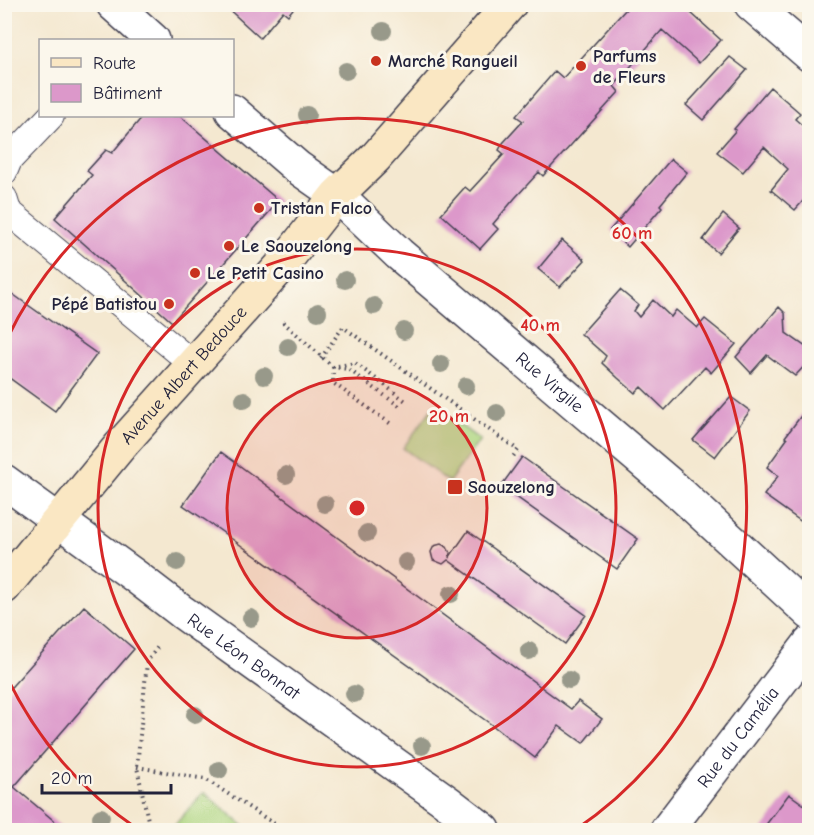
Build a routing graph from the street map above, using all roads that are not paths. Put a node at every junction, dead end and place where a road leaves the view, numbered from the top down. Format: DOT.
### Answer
graph roads {
  1 [pos="113,4"];
  2 [pos="510,4"];
  3 [pos="751,4"];
  4 [pos="152,39"];
  5 [pos="810,56"];
  6 [pos="234,113"];
  7 [pos="50,117"];
  8 [pos="4,172"];
  9 [pos="337,195"];
  10 [pos="4,198"];
  11 [pos="193,364"];
  12 [pos="4,481"];
  13 [pos="58,521"];
  14 [pos="4,587"];
  15 [pos="810,613"];
  16 [pos="810,643"];
  17 [pos="484,831"];
  18 [pos="668,831"];
  1 -- 4 [label="street"];
  2 -- 9 [label="street, Avenue Albert Bedouce"];
  3 -- 5 [label="street"];
  6 -- 9 [label="street, Rue Virgile"];
  7 -- 8 [label="lane"];
  9 -- 11 [label="street, Avenue Albert Bedouce"];
  9 -- 15 [label="street, Rue Virgile"];
  10 -- 11 [label="lane"];
  11 -- 13 [label="street, Avenue Albert Bedouce"];
  12 -- 13 [label="street, Rue Léon Bonnat"];
  13 -- 14 [label="street, Avenue Albert Bedouce"];
  13 -- 17 [label="street, Rue Léon Bonnat"];
  16 -- 18 [label="street, Rue du Camélia"];
}
